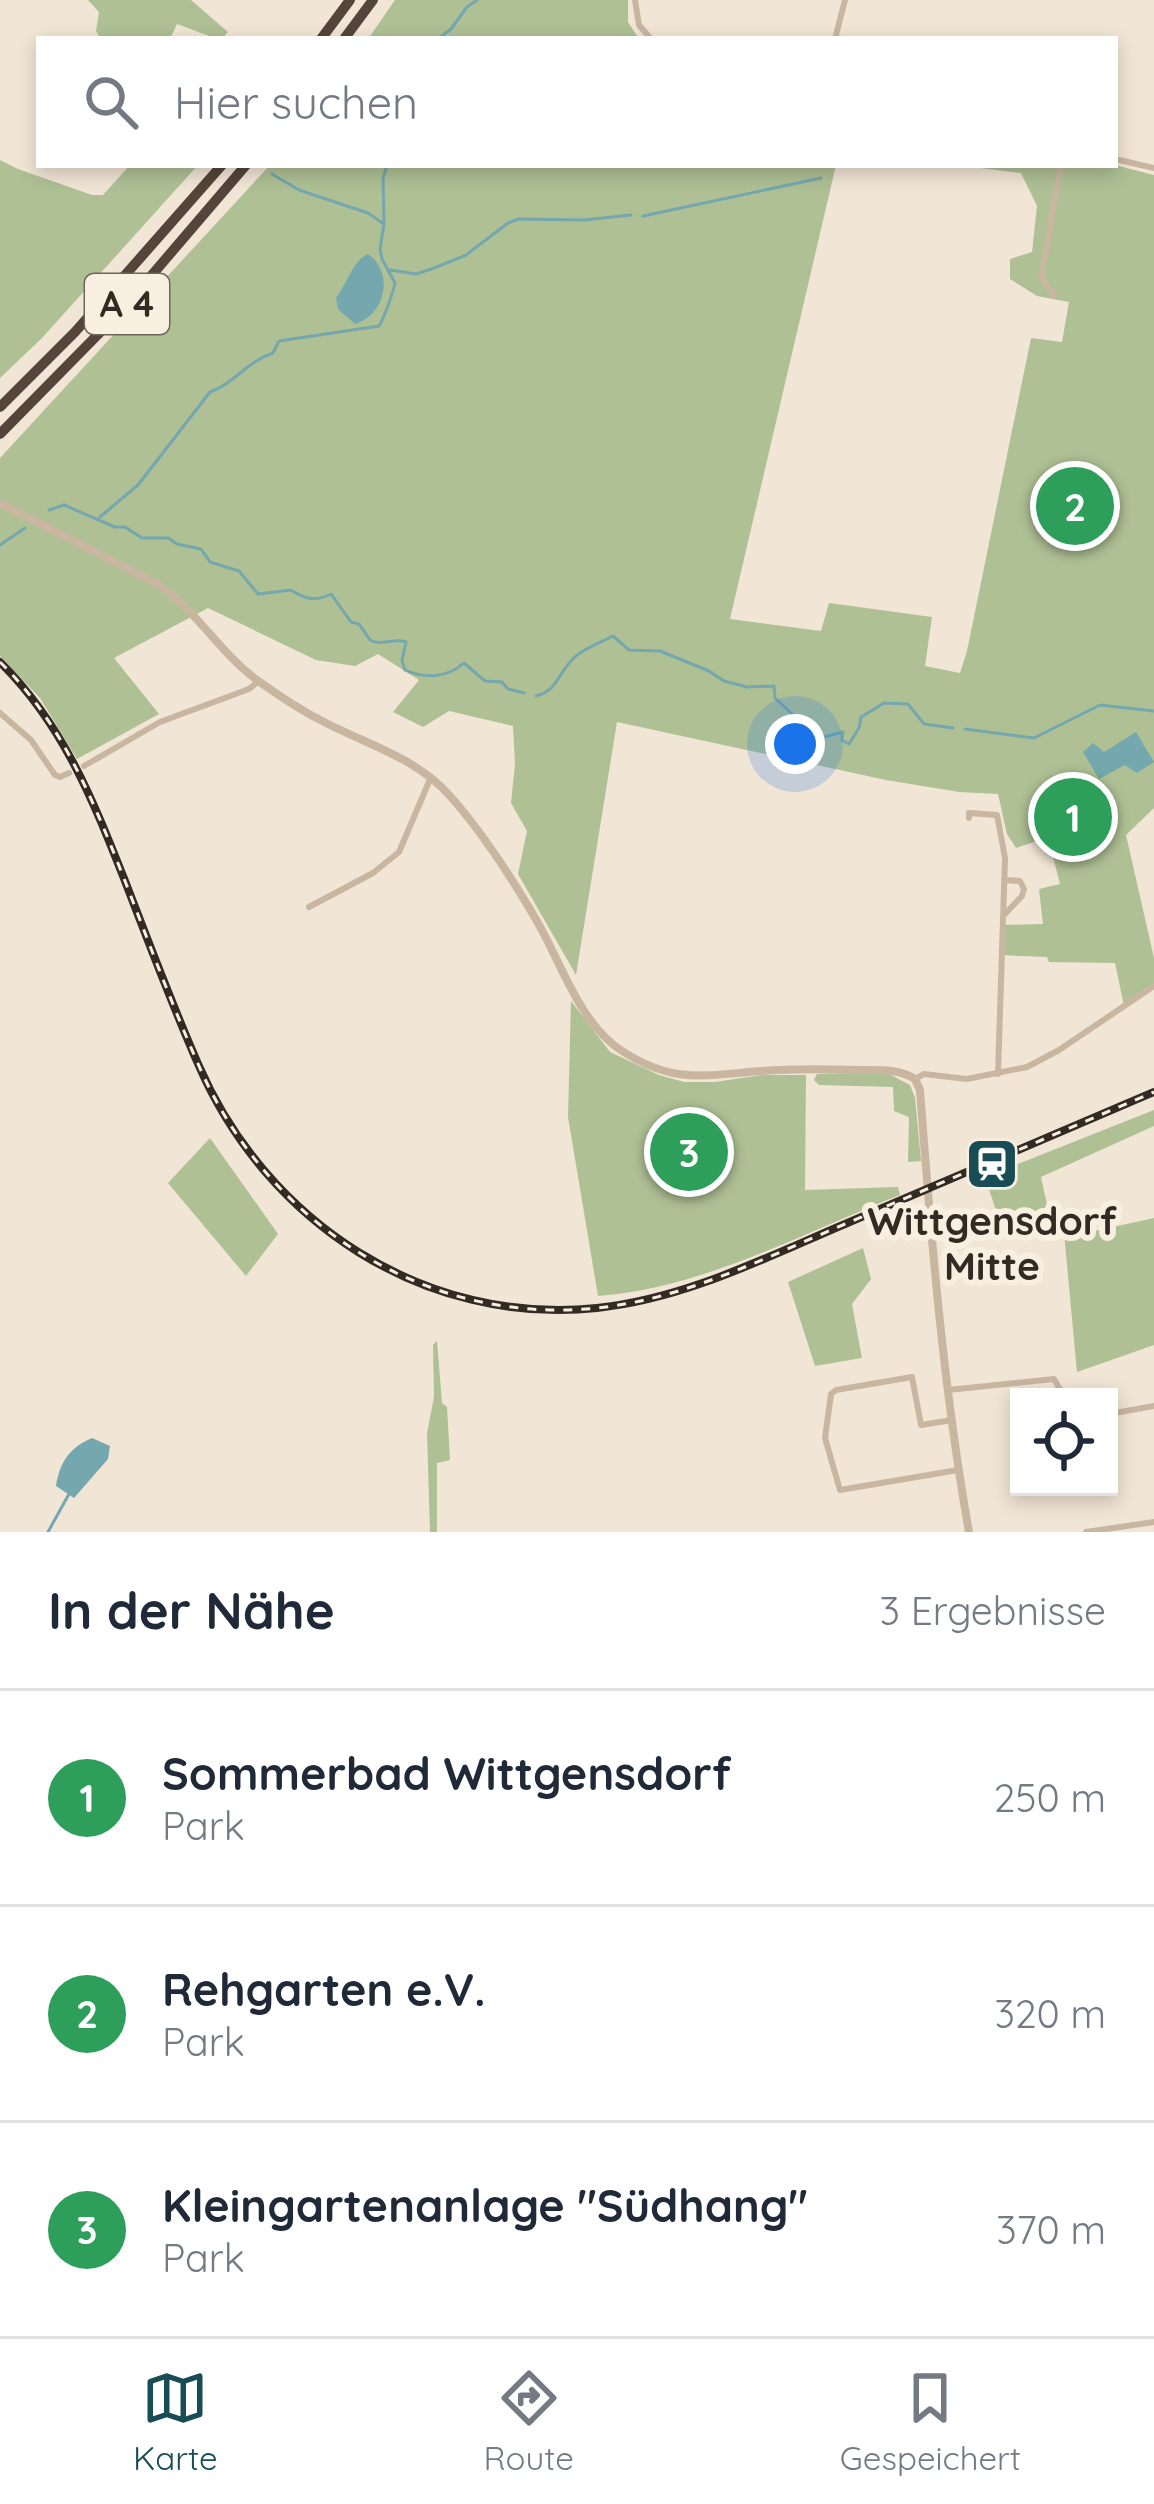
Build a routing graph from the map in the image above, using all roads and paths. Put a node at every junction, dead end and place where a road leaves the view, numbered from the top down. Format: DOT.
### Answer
graph roads {
  1 [pos="350,0"];
  2 [pos="373,0"];
  3 [pos="635,0"];
  4 [pos="845,0"];
  5 [pos="322,36"];
  6 [pos="346,36"];
  7 [pos="648,36"];
  8 [pos="836,36"];
  9 [pos="1118,160"];
  10 [pos="219,168"];
  11 [pos="243,168"];
  12 [pos="1060,168"];
  13 [pos="1154,169"];
  14 [pos="1054,296"];
  15 [pos="0,407"];
  16 [pos="0,434"];
  17 [pos="0,503"];
  18 [pos="259,681"];
  19 [pos="2,717"];
  20 [pos="83,766"];
  21 [pos="69,773"];
  22 [pos="431,777"];
  23 [pos="969,818"];
  24 [pos="1004,880"];
  25 [pos="308,908"];
  26 [pos="1002,917"];
  27 [pos="1154,986"];
  28 [pos="998,1074"];
  29 [pos="915,1079"];
  30 [pos="1059,1388"];
  31 [pos="948,1390"];
  32 [pos="1154,1406"];
  33 [pos="1118,1412"];
  34 [pos="952,1420"];
  35 [pos="958,1469"];
  36 [pos="1154,1522"];
  37 [pos="969,1532"];
  38 [pos="1085,1532"];
  1 -- 5 [label="highway"];
  2 -- 6 [label="highway"];
  3 -- 7 [label="street"];
  4 -- 8 [label="street"];
  9 -- 13 [label="street"];
  10 -- 15 [label="highway, A 4"];
  11 -- 16 [label="highway, A 4"];
  12 -- 14 [label="street"];
  17 -- 18 [label="street"];
  18 -- 20 [label="street"];
  18 -- 22 [label="street"];
  19 -- 21 [label="street"];
  22 -- 25 [label="street"];
  22 -- 29 [label="street"];
  23 -- 24 [label="street"];
  24 -- 26 [label="street"];
  24 -- 26 [label="street"];
  26 -- 28 [label="street"];
  27 -- 28 [label="street"];
  28 -- 29 [label="street"];
  29 -- 31 [label="street"];
  30 -- 31 [label="street"];
  31 -- 34 [label="street"];
  32 -- 33 [label="street"];
  34 -- 35 [label="street"];
  34 -- 35 [label="street"];
  35 -- 37 [label="street"];
  36 -- 38 [label="street"];
}
